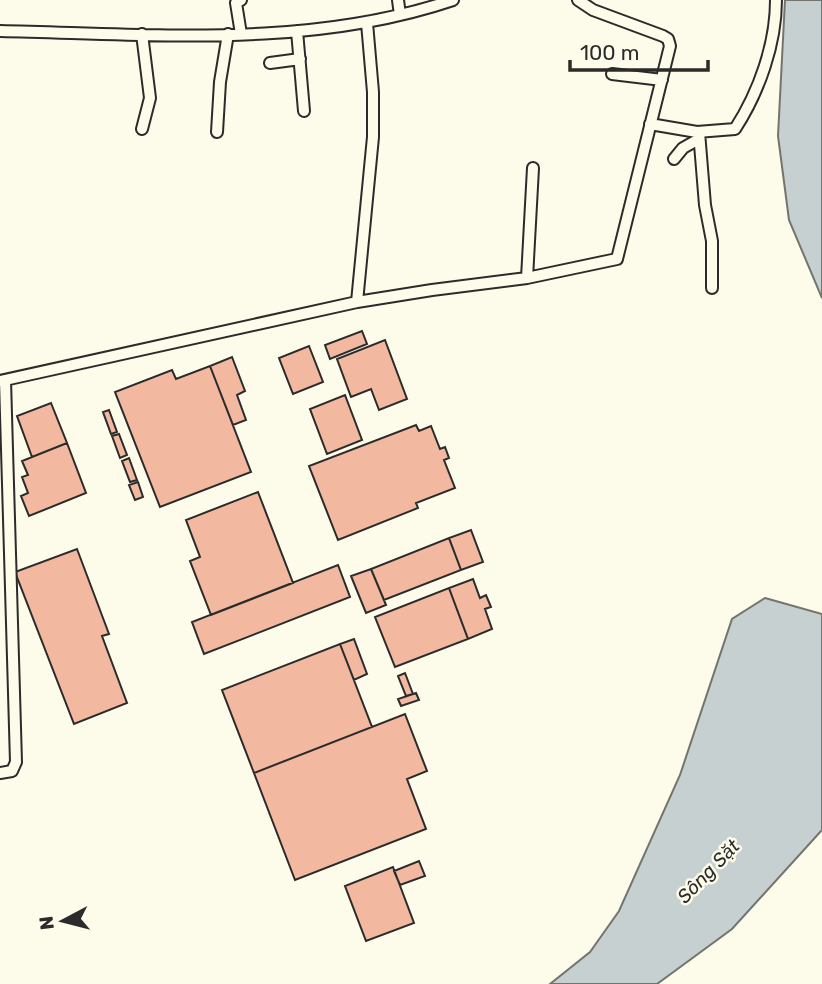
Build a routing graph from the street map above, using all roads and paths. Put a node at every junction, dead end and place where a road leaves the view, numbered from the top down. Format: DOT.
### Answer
graph roads {
  1 [pos="398,0"];
  2 [pos="453,0"];
  3 [pos="578,0"];
  4 [pos="776,0"];
  5 [pos="237,1"];
  6 [pos="400,15"];
  7 [pos="367,23"];
  8 [pos="0,31"];
  9 [pos="297,31"];
  10 [pos="142,34"];
  11 [pos="228,34"];
  12 [pos="241,34"];
  13 [pos="300,59"];
  14 [pos="270,63"];
  15 [pos="612,74"];
  16 [pos="662,80"];
  17 [pos="304,111"];
  18 [pos="650,124"];
  19 [pos="142,129"];
  20 [pos="217,132"];
  21 [pos="699,135"];
  22 [pos="674,159"];
  23 [pos="533,168"];
  24 [pos="527,278"];
  25 [pos="712,288"];
  26 [pos="357,302"];
  27 [pos="3,380"];
  28 [pos="0,773"];
  1 -- 6 [label="street"];
  2 -- 6 [label="street"];
  3 -- 16 [label="street"];
  4 -- 21 [label="street"];
  5 -- 12 [label="street"];
  6 -- 7 [label="street"];
  7 -- 9 [label="street"];
  7 -- 26 [label="street"];
  8 -- 10 [label="street"];
  9 -- 12 [label="street"];
  9 -- 13 [label="street"];
  10 -- 11 [label="street"];
  10 -- 19 [label="street"];
  11 -- 12 [label="street"];
  11 -- 20 [label="street"];
  13 -- 14 [label="street"];
  13 -- 17 [label="street"];
  15 -- 16 [label="street"];
  16 -- 18 [label="street"];
  18 -- 21 [label="street"];
  18 -- 24 [label="street"];
  21 -- 22 [label="street"];
  21 -- 25 [label="street"];
  23 -- 24 [label="street"];
  24 -- 26 [label="street"];
  26 -- 27 [label="street"];
  27 -- 28 [label="street"];
}
